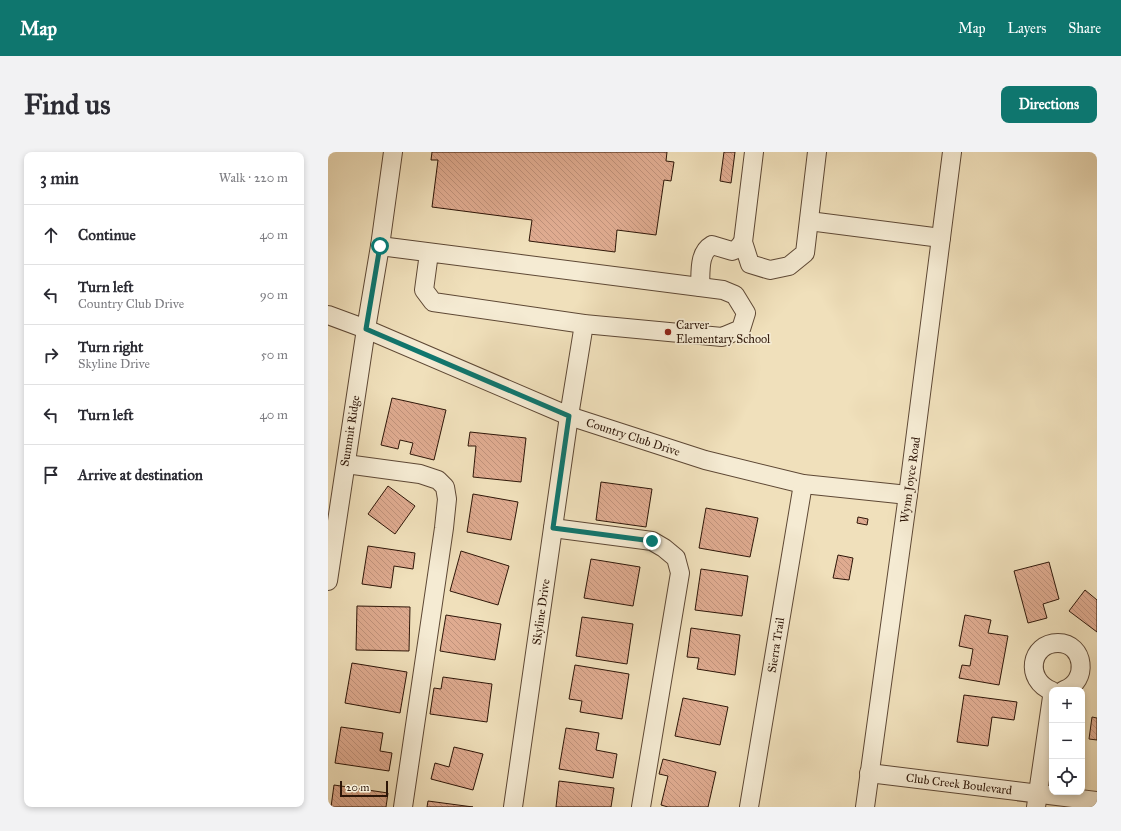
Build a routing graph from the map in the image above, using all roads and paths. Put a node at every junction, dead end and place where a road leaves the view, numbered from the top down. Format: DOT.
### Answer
graph roads {
  1 [pos="393,152"];
  2 [pos="754,152"];
  3 [pos="817,152"];
  4 [pos="952,152"];
  5 [pos="809,221"];
  6 [pos="941,238"];
  7 [pos="743,242"];
  8 [pos="380,246"];
  9 [pos="429,253"];
  10 [pos="700,287"];
  11 [pos="328,315"];
  12 [pos="584,324"];
  13 [pos="366,329"];
  14 [pos="569,416"];
  15 [pos="346,464"];
  16 [pos="803,484"];
  17 [pos="908,495"];
  18 [pos="553,528"];
  19 [pos="328,581"];
  20 [pos="1070,687"];
  21 [pos="1049,690"];
  22 [pos="1049,718"];
  23 [pos="870,773"];
  24 [pos="1037,800"];
  25 [pos="1097,801"];
  26 [pos="403,807"];
  27 [pos="513,807"];
  28 [pos="641,807"];
  29 [pos="749,807"];
  30 [pos="865,807"];
  1 -- 8 [label="street, Summit Ridge"];
  2 -- 7 [label="street"];
  3 -- 5 [label="street"];
  4 -- 6 [label="street, Wynn Joyce Road"];
  5 -- 6 [label="street"];
  5 -- 7 [label="street"];
  6 -- 17 [label="street, Wynn Joyce Road"];
  7 -- 10 [label="street"];
  8 -- 9 [label="street"];
  8 -- 13 [label="street, Summit Ridge"];
  9 -- 10 [label="street"];
  9 -- 12 [label="street"];
  10 -- 12 [label="street"];
  11 -- 13 [label="street, Country Club Drive"];
  12 -- 14 [label="street, Skyline Drive"];
  13 -- 14 [label="street, Country Club Drive"];
  13 -- 15 [label="street, Summit Ridge"];
  14 -- 16 [label="street, Country Club Drive"];
  14 -- 18 [label="street, Skyline Drive"];
  15 -- 19 [label="street, Summit Ridge"];
  15 -- 26 [label="street"];
  16 -- 17 [label="street, Country Club Drive"];
  16 -- 29 [label="street, Sierra Trail"];
  17 -- 23 [label="street, Wynn Joyce Road"];
  18 -- 27 [label="street, Skyline Drive"];
  18 -- 28 [label="street"];
  20 -- 21 [label="street"];
  22 -- 24 [label="street"];
  23 -- 24 [label="street, Club Creek Boulevard"];
  23 -- 30 [label="street, Wynn Joyce Road"];
  24 -- 25 [label="street, Club Creek Boulevard"];
}
